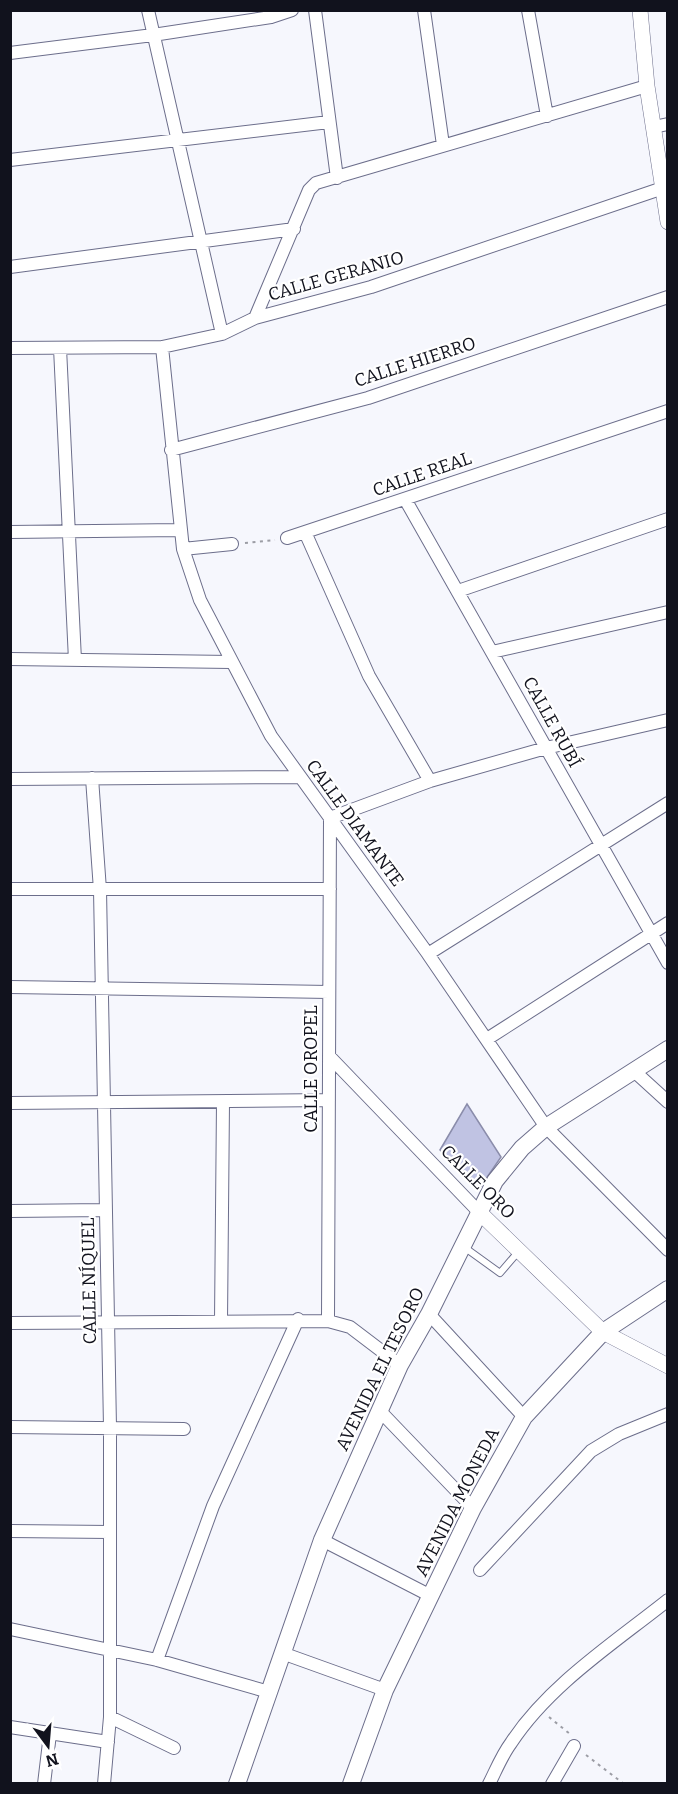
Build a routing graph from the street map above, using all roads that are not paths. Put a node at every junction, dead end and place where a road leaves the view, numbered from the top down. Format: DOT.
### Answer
graph roads {
  1 [pos="148,10"];
  2 [pos="292,10"];
  3 [pos="315,10"];
  4 [pos="424,10"];
  5 [pos="528,10"];
  6 [pos="640,10"];
  7 [pos="153,35"];
  8 [pos="10,53"];
  9 [pos="647,86"];
  10 [pos="547,116"];
  11 [pos="329,122"];
  12 [pos="661,125"];
  13 [pos="177,142"];
  14 [pos="443,145"];
  15 [pos="10,160"];
  16 [pos="337,178"];
  17 [pos="663,188"];
  18 [pos="668,222"];
  19 [pos="294,229"];
  20 [pos="202,242"];
  21 [pos="10,267"];
  22 [pos="668,297"];
  23 [pos="255,318"];
  24 [pos="222,334"];
  25 [pos="162,347"];
  26 [pos="10,348"];
  27 [pos="60,348"];
  28 [pos="668,411"];
  29 [pos="171,450"];
  30 [pos="405,499"];
  31 [pos="668,519"];
  32 [pos="179,530"];
  33 [pos="10,532"];
  34 [pos="68,532"];
  35 [pos="305,532"];
  36 [pos="287,538"];
  37 [pos="232,544"];
  38 [pos="183,549"];
  39 [pos="458,591"];
  40 [pos="668,612"];
  41 [pos="492,652"];
  42 [pos="10,659"];
  43 [pos="75,660"];
  44 [pos="231,662"];
  45 [pos="668,720"];
  46 [pos="546,748"];
  47 [pos="300,777"];
  48 [pos="92,778"];
  49 [pos="10,779"];
  50 [pos="430,781"];
  51 [pos="668,803"];
  52 [pos="330,818"];
  53 [pos="601,846"];
  54 [pos="10,889"];
  55 [pos="330,889"];
  56 [pos="100,890"];
  57 [pos="668,923"];
  58 [pos="651,934"];
  59 [pos="428,954"];
  60 [pos="668,963"];
  61 [pos="10,987"];
  62 [pos="102,988"];
  63 [pos="330,992"];
  64 [pos="487,1039"];
  65 [pos="668,1049"];
  66 [pos="329,1056"];
  67 [pos="634,1071"];
  68 [pos="329,1100"];
  69 [pos="105,1102"];
  70 [pos="223,1102"];
  71 [pos="668,1102"];
  72 [pos="10,1103"];
  73 [pos="546,1127"];
  74 [pos="105,1210"];
  75 [pos="10,1211"];
  76 [pos="478,1211"];
  77 [pos="462,1246"];
  78 [pos="668,1250"];
  79 [pos="519,1251"];
  80 [pos="668,1289"];
  81 [pos="429,1314"];
  82 [pos="298,1319"];
  83 [pos="221,1321"];
  84 [pos="328,1321"];
  85 [pos="10,1323"];
  86 [pos="108,1323"];
  87 [pos="603,1332"];
  88 [pos="400,1365"];
  89 [pos="668,1366"];
  90 [pos="379,1410"];
  91 [pos="668,1414"];
  92 [pos="524,1417"];
  93 [pos="110,1426"];
  94 [pos="10,1427"];
  95 [pos="184,1429"];
  96 [pos="473,1508"];
  97 [pos="10,1531"];
  98 [pos="110,1532"];
  99 [pos="322,1540"];
  100 [pos="480,1570"];
  101 [pos="431,1596"];
  102 [pos="668,1600"];
  103 [pos="10,1629"];
  104 [pos="111,1650"];
  105 [pos="282,1653"];
  106 [pos="157,1660"];
  107 [pos="385,1690"];
  108 [pos="269,1692"];
  109 [pos="110,1717"];
  110 [pos="10,1727"];
  111 [pos="50,1734"];
  112 [pos="108,1742"];
  113 [pos="574,1746"];
  114 [pos="174,1748"];
  115 [pos="44,1784"];
  116 [pos="104,1784"];
  117 [pos="237,1784"];
  118 [pos="351,1784"];
  119 [pos="489,1784"];
  120 [pos="552,1784"];
  1 -- 7 [label="street"];
  2 -- 7 [label="street"];
  3 -- 11 [label="street"];
  4 -- 14 [label="street"];
  5 -- 10 [label="street"];
  6 -- 9 [label="street"];
  7 -- 8 [label="street"];
  7 -- 13 [label="street"];
  9 -- 10 [label="street"];
  9 -- 12 [label="street"];
  10 -- 14 [label="street"];
  11 -- 13 [label="street"];
  11 -- 16 [label="street"];
  12 -- 17 [label="street"];
  13 -- 15 [label="street"];
  13 -- 20 [label="street"];
  14 -- 16 [label="street"];
  16 -- 19 [label="street"];
  17 -- 18 [label="street"];
  17 -- 23 [label="street, CALLE GERANIO"];
  19 -- 20 [label="street"];
  19 -- 23 [label="street"];
  20 -- 21 [label="street"];
  20 -- 24 [label="street"];
  22 -- 29 [label="street, CALLE HIERRO"];
  23 -- 24 [label="street, CALLE GERANIO"];
  24 -- 25 [label="street, CALLE GERANIO"];
  25 -- 27 [label="street, CALLE GERANIO"];
  25 -- 29 [label="street, CALLE DIAMANTE"];
  26 -- 27 [label="street, CALLE GERANIO"];
  27 -- 34 [label="street"];
  28 -- 30 [label="street, CALLE REAL"];
  29 -- 32 [label="street, CALLE DIAMANTE"];
  30 -- 35 [label="street, CALLE REAL"];
  30 -- 39 [label="street, CALLE RUBÍ"];
  31 -- 39 [label="street"];
  32 -- 34 [label="street"];
  32 -- 38 [label="street, CALLE DIAMANTE"];
  33 -- 34 [label="street"];
  34 -- 43 [label="street"];
  35 -- 36 [label="street, CALLE REAL"];
  35 -- 50 [label="street"];
  37 -- 38 [label="street"];
  38 -- 44 [label="street, CALLE DIAMANTE"];
  39 -- 41 [label="street, CALLE RUBÍ"];
  40 -- 41 [label="street"];
  41 -- 46 [label="street, CALLE RUBÍ"];
  42 -- 43 [label="street"];
  43 -- 44 [label="street"];
  44 -- 47 [label="street, CALLE DIAMANTE"];
  45 -- 46 [label="street"];
  46 -- 50 [label="street"];
  46 -- 53 [label="street, CALLE RUBÍ"];
  47 -- 48 [label="street"];
  47 -- 52 [label="street, CALLE DIAMANTE"];
  48 -- 49 [label="street"];
  48 -- 56 [label="street, CALLE NÍQUEL"];
  50 -- 52 [label="street"];
  51 -- 53 [label="street"];
  52 -- 55 [label="street, CALLE OROPEL"];
  52 -- 59 [label="street, CALLE DIAMANTE"];
  53 -- 58 [label="street, CALLE RUBÍ"];
  53 -- 59 [label="street"];
  54 -- 56 [label="street"];
  55 -- 56 [label="street"];
  55 -- 63 [label="street, CALLE OROPEL"];
  56 -- 62 [label="street, CALLE NÍQUEL"];
  57 -- 58 [label="street"];
  58 -- 60 [label="street, CALLE RUBÍ"];
  58 -- 64 [label="street"];
  59 -- 64 [label="street, CALLE DIAMANTE"];
  61 -- 62 [label="street"];
  62 -- 63 [label="street"];
  62 -- 69 [label="street, CALLE NÍQUEL"];
  63 -- 66 [label="street, CALLE OROPEL"];
  64 -- 73 [label="street, CALLE DIAMANTE"];
  65 -- 67 [label="main road, AVENIDA EL TESORO"];
  66 -- 68 [label="street, CALLE OROPEL"];
  66 -- 76 [label="street, CALLE ORO"];
  67 -- 71 [label="street"];
  67 -- 73 [label="main road, AVENIDA EL TESORO"];
  68 -- 70 [label="street"];
  68 -- 84 [label="street, CALLE OROPEL"];
  69 -- 70 [label="street"];
  69 -- 72 [label="street"];
  69 -- 74 [label="street, CALLE NÍQUEL"];
  70 -- 83 [label="street"];
  73 -- 76 [label="main road, AVENIDA EL TESORO"];
  73 -- 78 [label="street, CALLE DIAMANTE"];
  74 -- 75 [label="street"];
  74 -- 86 [label="street, CALLE NÍQUEL"];
  76 -- 77 [label="main road, AVENIDA EL TESORO"];
  76 -- 79 [label="street, CALLE ORO"];
  77 -- 79 [label="lane"];
  77 -- 81 [label="main road, AVENIDA EL TESORO"];
  79 -- 87 [label="street, CALLE ORO"];
  80 -- 87 [label="main road, AVENIDA MONEDA"];
  81 -- 88 [label="main road, AVENIDA EL TESORO"];
  81 -- 92 [label="street"];
  82 -- 83 [label="street"];
  82 -- 84 [label="street"];
  82 -- 106 [label="street"];
  83 -- 86 [label="street"];
  84 -- 88 [label="street"];
  85 -- 86 [label="street"];
  86 -- 93 [label="street, CALLE NÍQUEL"];
  87 -- 89 [label="street, CALLE ORO"];
  87 -- 92 [label="main road, AVENIDA MONEDA"];
  88 -- 90 [label="main road, AVENIDA EL TESORO"];
  90 -- 96 [label="street"];
  90 -- 99 [label="main road, AVENIDA EL TESORO"];
  91 -- 100 [label="street"];
  92 -- 96 [label="main road, AVENIDA MONEDA"];
  93 -- 94 [label="street"];
  93 -- 95 [label="street"];
  93 -- 98 [label="street, CALLE NÍQUEL"];
  96 -- 101 [label="main road, AVENIDA MONEDA"];
  97 -- 98 [label="street"];
  98 -- 104 [label="street, CALLE NÍQUEL"];
  99 -- 101 [label="street"];
  99 -- 105 [label="main road, AVENIDA EL TESORO"];
  101 -- 107 [label="main road, AVENIDA MONEDA"];
  102 -- 119 [label="street"];
  103 -- 104 [label="street"];
  104 -- 106 [label="street"];
  104 -- 109 [label="street, CALLE NÍQUEL"];
  105 -- 107 [label="street"];
  105 -- 108 [label="main road, AVENIDA EL TESORO"];
  106 -- 108 [label="street"];
  107 -- 118 [label="main road, AVENIDA MONEDA"];
  108 -- 117 [label="main road, AVENIDA EL TESORO"];
  109 -- 112 [label="street, CALLE NÍQUEL"];
  109 -- 114 [label="street"];
  110 -- 111 [label="street"];
  111 -- 112 [label="street"];
  111 -- 115 [label="street"];
  112 -- 116 [label="street, CALLE NÍQUEL"];
  113 -- 120 [label="street"];
}
